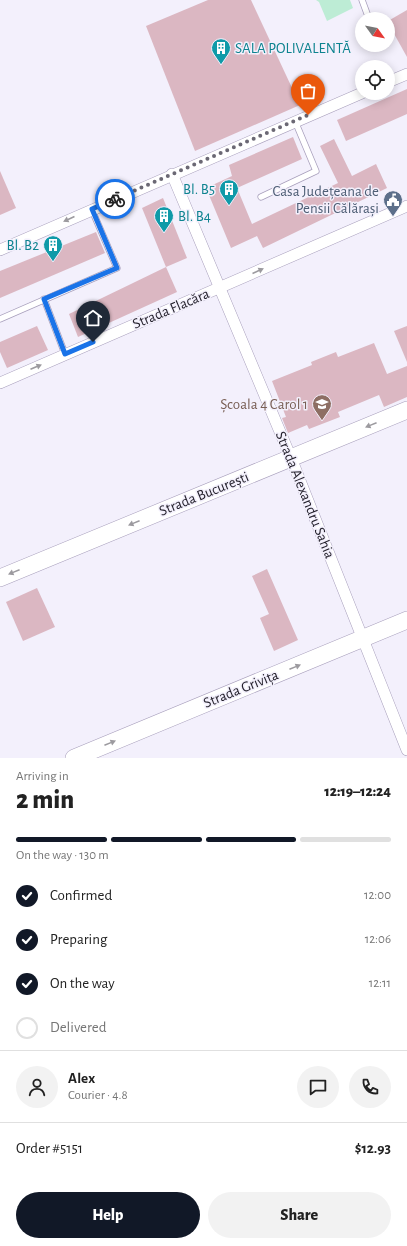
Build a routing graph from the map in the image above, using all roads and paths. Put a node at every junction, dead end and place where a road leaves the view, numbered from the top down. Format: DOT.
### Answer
graph roads {
  1 [pos="362,0"];
  2 [pos="366,12"];
  3 [pos="407,74"];
  4 [pos="395,79"];
  5 [pos="355,96"];
  6 [pos="295,121"];
  7 [pos="172,174"];
  8 [pos="261,197"];
  9 [pos="407,206"];
  10 [pos="92,209"];
  11 [pos="0,250"];
  12 [pos="219,288"];
  13 [pos="44,299"];
  14 [pos="0,319"];
  15 [pos="65,354"];
  16 [pos="0,383"];
  17 [pos="407,410"];
  18 [pos="290,458"];
  19 [pos="0,578"];
  20 [pos="407,620"];
  21 [pos="363,639"];
  22 [pos="407,750"];
  23 [pos="74,758"];
  1 -- 2 [label="lane"];
  3 -- 4 [label="street"];
  5 -- 6 [label="street"];
  6 -- 7 [label="street"];
  6 -- 8 [label="lane"];
  7 -- 10 [label="street"];
  7 -- 12 [label="street, Strada Alexandru Sahia"];
  12 -- 9 [label="street, Strada Flacăra, one-way"];
  10 -- 11 [label="street, one-way"];
  10 -- 13 [label="lane"];
  12 -- 15 [label="street, Strada Flacăra"];
  12 -- 18 [label="street, Strada Alexandru Sahia"];
  13 -- 14 [label="lane"];
  13 -- 15 [label="lane"];
  16 -- 15 [label="street, Strada Flacăra, one-way"];
  17 -- 18 [label="main road, Strada București, one-way"];
  18 -- 19 [label="main road, Strada București, one-way"];
  18 -- 21 [label="street, Strada Alexandru Sahia"];
  20 -- 21 [label="main road, Strada Grivița"];
  21 -- 22 [label="street, Strada Alexandru Sahia"];
  23 -- 21 [label="main road, Strada Grivița, one-way"];
}
